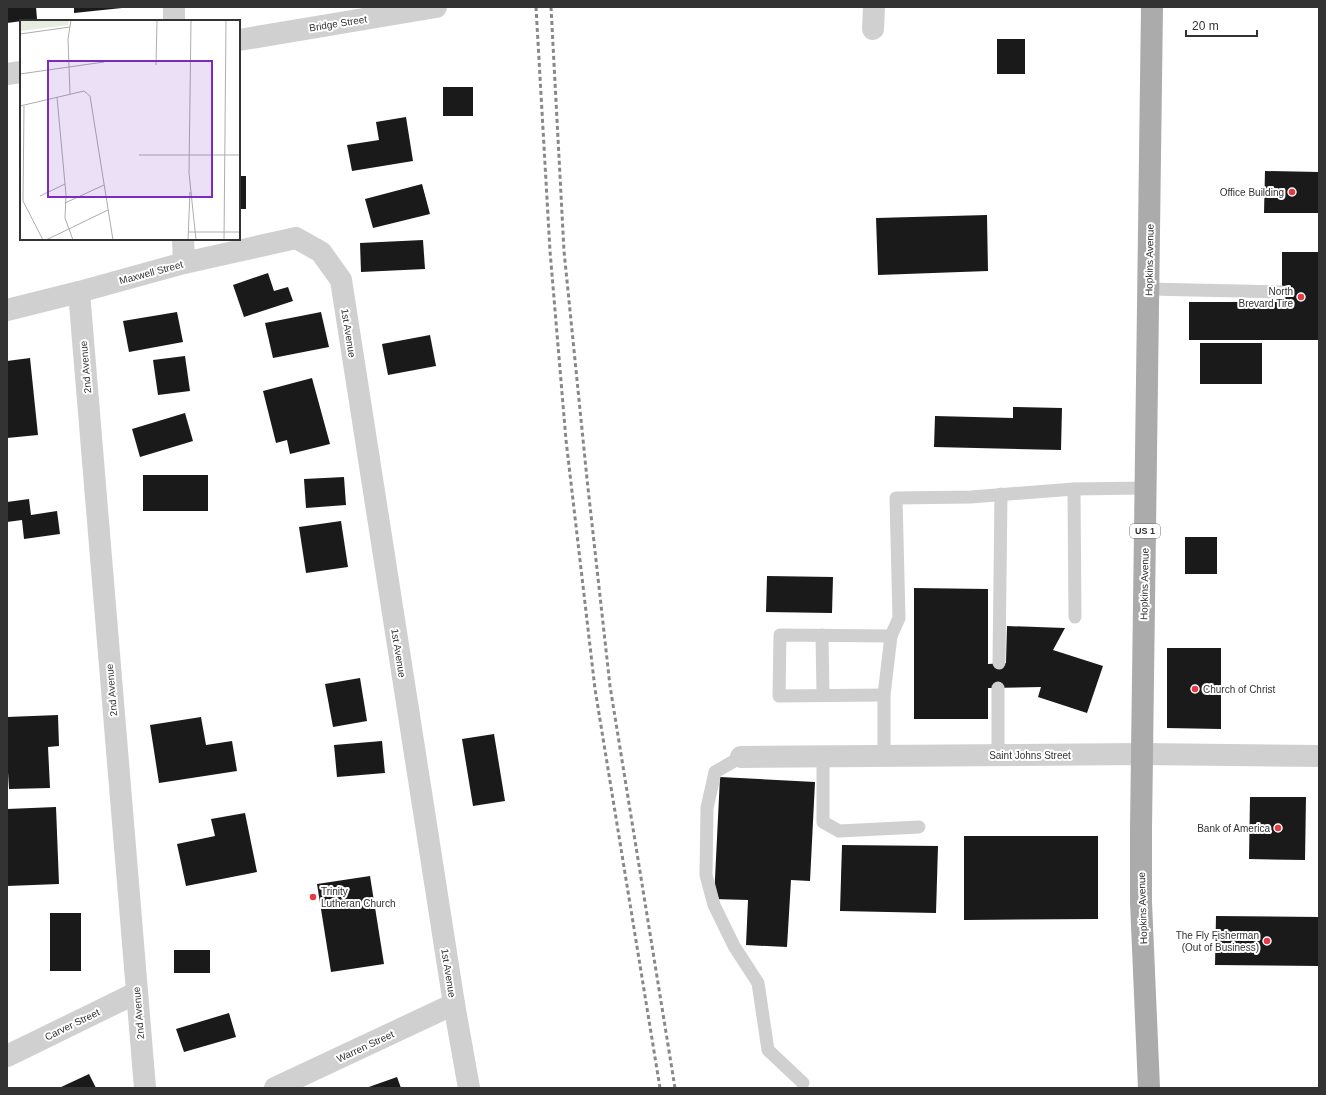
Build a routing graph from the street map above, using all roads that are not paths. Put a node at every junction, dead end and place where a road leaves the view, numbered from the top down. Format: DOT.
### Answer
graph roads {
  1 [pos="174,7"];
  2 [pos="436,7"];
  3 [pos="874,7"];
  4 [pos="1152,7"];
  5 [pos="174,20"];
  6 [pos="873,29"];
  7 [pos="240,40"];
  8 [pos="20,72"];
  9 [pos="7,74"];
  10 [pos="296,238"];
  11 [pos="183,240"];
  12 [pos="184,263"];
  13 [pos="1148,289"];
  14 [pos="79,292"];
  15 [pos="1282,292"];
  16 [pos="7,310"];
  17 [pos="1074,488"];
  18 [pos="1145,488"];
  19 [pos="1001,494"];
  20 [pos="1075,617"];
  21 [pos="822,636"];
  22 [pos="890,636"];
  23 [pos="999,663"];
  24 [pos="998,688"];
  25 [pos="823,695"];
  26 [pos="884,695"];
  27 [pos="1142,754"];
  28 [pos="998,755"];
  29 [pos="823,756"];
  30 [pos="884,756"];
  31 [pos="1319,756"];
  32 [pos="741,757"];
  33 [pos="919,827"];
  34 [pos="136,993"];
  35 [pos="454,1004"];
  36 [pos="7,1056"];
  37 [pos="803,1083"];
  38 [pos="145,1088"];
  39 [pos="275,1088"];
  40 [pos="469,1088"];
  41 [pos="1149,1088"];
  1 -- 5 [label="street"];
  2 -- 7 [label="street, Bridge Street"];
  3 -- 6 [label="street"];
  4 -- 13 [label="main road, Hopkins Avenue / US 1"];
  8 -- 9 [label="street"];
  10 -- 12 [label="street, Maxwell Street"];
  10 -- 35 [label="street, 1st Avenue"];
  11 -- 12 [label="street"];
  12 -- 14 [label="street, Maxwell Street"];
  13 -- 15 [label="lane"];
  13 -- 18 [label="main road, Hopkins Avenue / US 1"];
  14 -- 16 [label="street, Maxwell Street"];
  14 -- 34 [label="street, 2nd Avenue"];
  17 -- 18 [label="lane"];
  17 -- 19 [label="lane"];
  17 -- 20 [label="lane"];
  18 -- 27 [label="main road, Hopkins Avenue / US 1"];
  19 -- 22 [label="lane"];
  19 -- 23 [label="lane"];
  21 -- 22 [label="lane"];
  21 -- 25 [label="lane"];
  21 -- 25 [label="lane"];
  22 -- 26 [label="lane"];
  24 -- 28 [label="lane"];
  25 -- 26 [label="lane"];
  26 -- 30 [label="lane"];
  27 -- 28 [label="street, Saint Johns Street"];
  27 -- 31 [label="street, Saint Johns Street"];
  27 -- 41 [label="main road, Hopkins Avenue / US 1"];
  28 -- 30 [label="street, Saint Johns Street"];
  29 -- 30 [label="street, Saint Johns Street"];
  29 -- 32 [label="street, Saint Johns Street"];
  29 -- 33 [label="lane"];
  32 -- 37 [label="lane"];
  34 -- 36 [label="street, Carver Street"];
  34 -- 38 [label="street, 2nd Avenue"];
  35 -- 39 [label="street, Warren Street"];
  35 -- 40 [label="street, 1st Avenue"];
}
